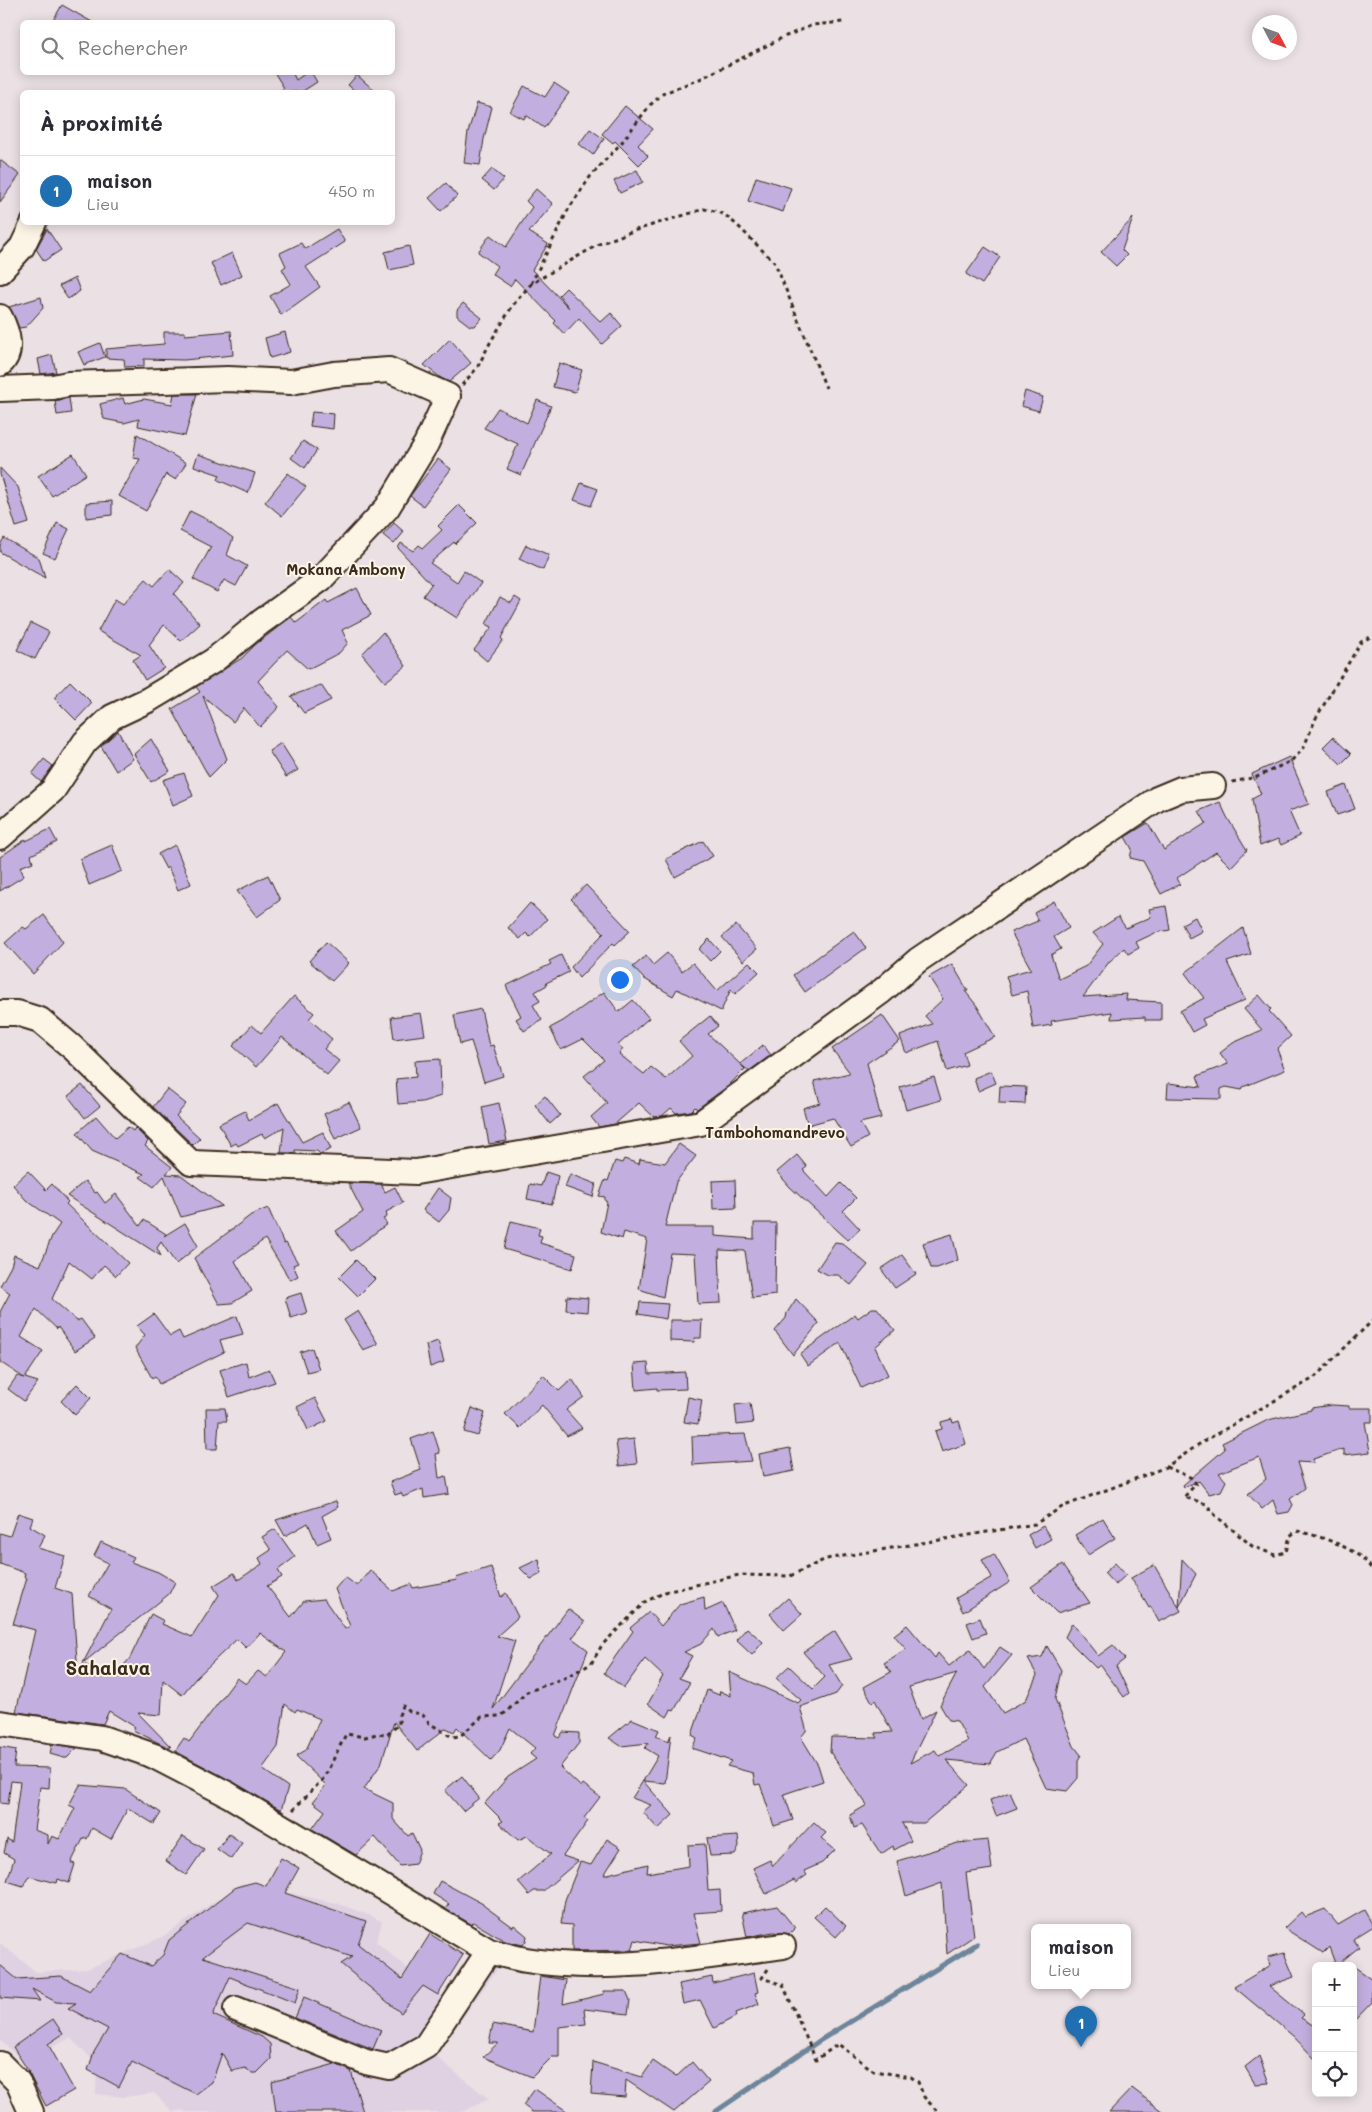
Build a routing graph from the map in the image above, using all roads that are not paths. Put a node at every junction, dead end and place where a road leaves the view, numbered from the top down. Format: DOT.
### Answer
graph roads {
  1 [pos="33,225"];
  2 [pos="0,271"];
  3 [pos="0,317"];
  4 [pos="0,364"];
  5 [pos="0,388"];
  6 [pos="1213,786"];
  7 [pos="0,837"];
  8 [pos="0,1013"];
  9 [pos="0,1723"];
  10 [pos="784,1946"];
  11 [pos="489,1950"];
  12 [pos="236,2009"];
  13 [pos="0,2064"];
  14 [pos="31,2112"];
  1 -- 2 [label="street"];
  3 -- 4 [label="street"];
  5 -- 7 [label="street"];
  6 -- 8 [label="street"];
  9 -- 11 [label="street"];
  10 -- 11 [label="street"];
  11 -- 12 [label="street"];
  13 -- 14 [label="street"];
}
